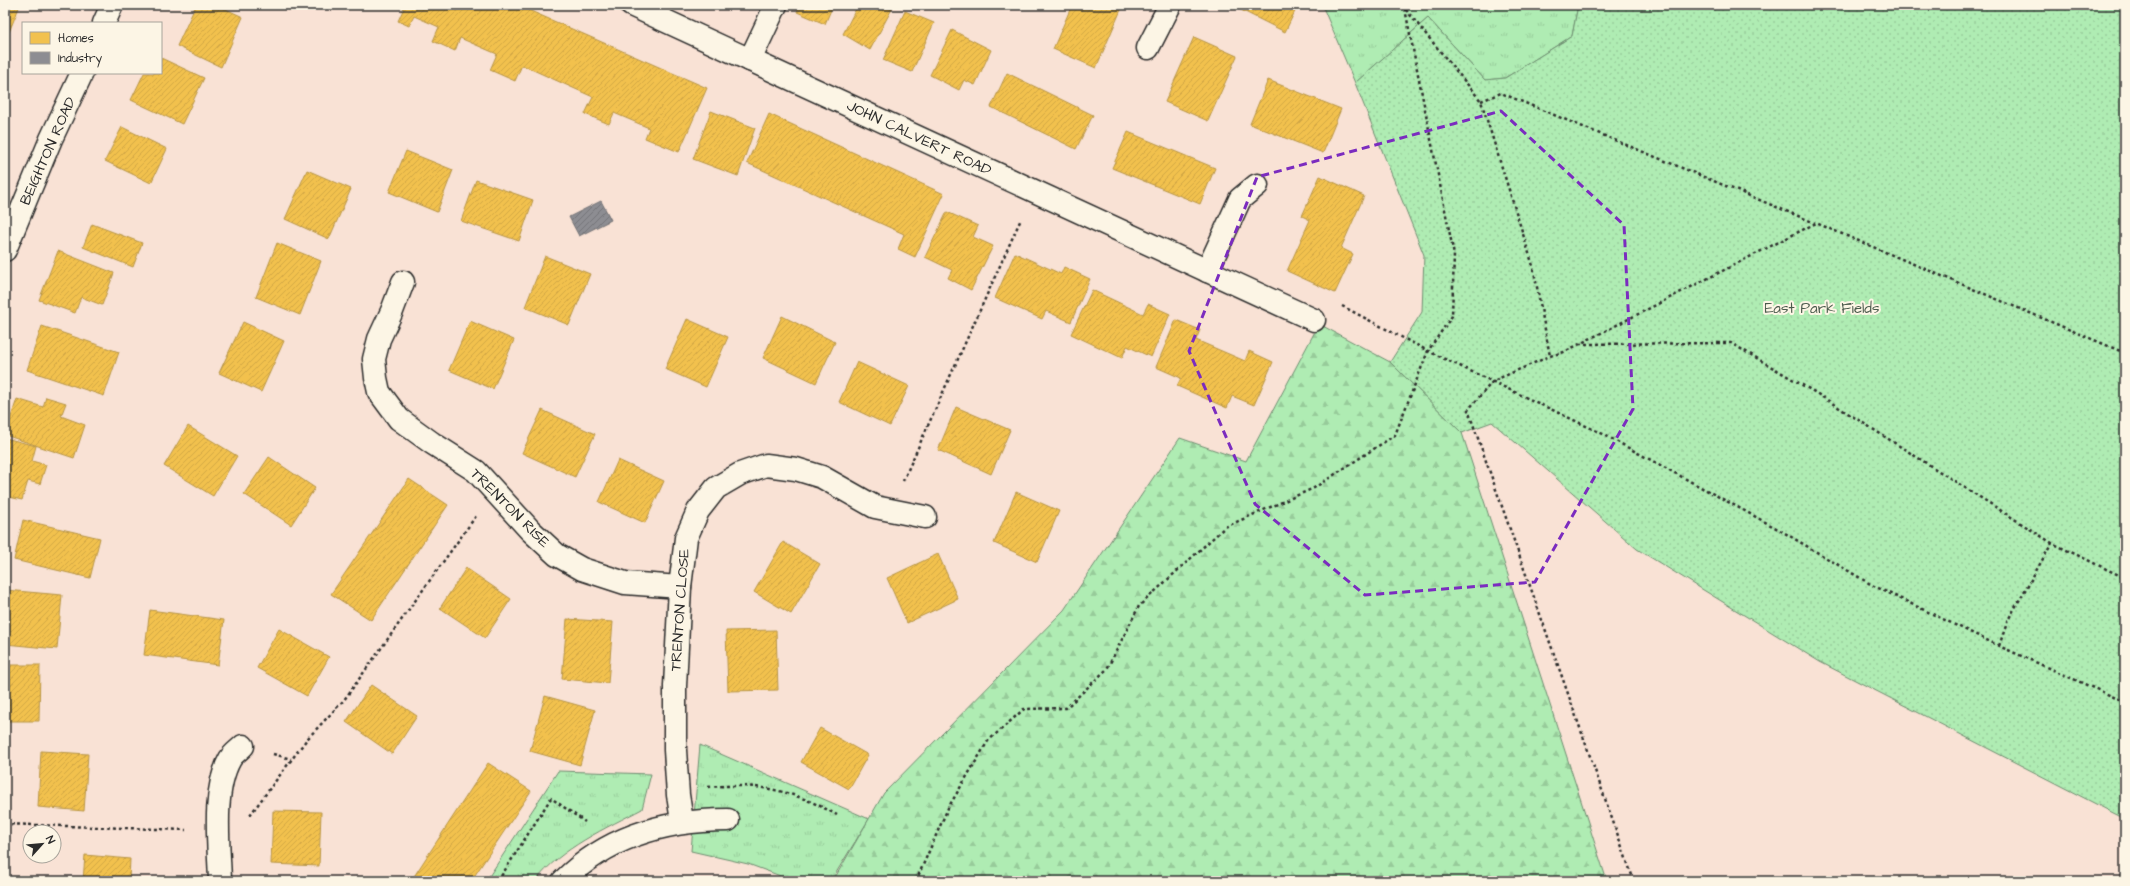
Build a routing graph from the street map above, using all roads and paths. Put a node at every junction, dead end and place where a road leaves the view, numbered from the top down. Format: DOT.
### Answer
graph roads {
  1 [pos="112,5"];
  2 [pos="631,5"];
  3 [pos="776,5"];
  4 [pos="1170,5"];
  5 [pos="1402,5"];
  6 [pos="1405,9"];
  7 [pos="104,22"];
  8 [pos="1148,48"];
  9 [pos="750,60"];
  10 [pos="82,74"];
  11 [pos="1481,101"];
  12 [pos="1256,185"];
  13 [pos="1034,191"];
  14 [pos="1816,223"];
  15 [pos="5,250"];
  16 [pos="1207,271"];
  17 [pos="403,282"];
  18 [pos="1336,303"];
  19 [pos="1314,320"];
  20 [pos="1579,344"];
  21 [pos="1428,351"];
  22 [pos="2125,353"];
  23 [pos="1550,356"];
  24 [pos="1493,381"];
  25 [pos="901,487"];
  26 [pos="477,515"];
  27 [pos="925,517"];
  28 [pos="2052,544"];
  29 [pos="2125,578"];
  30 [pos="680,587"];
  31 [pos="1999,646"];
  32 [pos="2125,702"];
  33 [pos="243,746"];
  34 [pos="702,787"];
  35 [pos="837,815"];
  36 [pos="247,819"];
  37 [pos="728,820"];
  38 [pos="585,822"];
  39 [pos="682,822"];
  40 [pos="5,824"];
  41 [pos="192,830"];
  42 [pos="220,881"];
  43 [pos="498,881"];
  44 [pos="563,881"];
  45 [pos="916,881"];
  46 [pos="1634,881"];
  1 -- 7 [label="street"];
  2 -- 9 [label="street, JOHN CALVERT ROAD"];
  3 -- 9 [label="street"];
  4 -- 8 [label="street"];
  5 -- 6 [label="path"];
  6 -- 11 [label="path"];
  6 -- 21 [label="path"];
  9 -- 13 [label="street, JOHN CALVERT ROAD"];
  10 -- 15 [label="street, BEIGHTON ROAD"];
  11 -- 14 [label="path"];
  11 -- 23 [label="path"];
  12 -- 16 [label="street"];
  13 -- 16 [label="street, JOHN CALVERT ROAD"];
  13 -- 25 [label="path"];
  14 -- 20 [label="path"];
  14 -- 22 [label="path"];
  16 -- 19 [label="street, JOHN CALVERT ROAD"];
  17 -- 30 [label="street, TRENTON RISE"];
  18 -- 21 [label="path"];
  20 -- 23 [label="path"];
  20 -- 28 [label="path"];
  21 -- 24 [label="path"];
  21 -- 45 [label="path"];
  23 -- 24 [label="path"];
  24 -- 31 [label="path"];
  24 -- 46 [label="path"];
  26 -- 36 [label="path"];
  27 -- 30 [label="street, TRENTON CLOSE"];
  28 -- 29 [label="path"];
  28 -- 31 [label="path"];
  30 -- 39 [label="street, TRENTON CLOSE"];
  31 -- 32 [label="path"];
  33 -- 42 [label="street"];
  34 -- 35 [label="path"];
  37 -- 39 [label="street"];
  38 -- 43 [label="path"];
  39 -- 44 [label="street"];
  40 -- 41 [label="path"];
}
